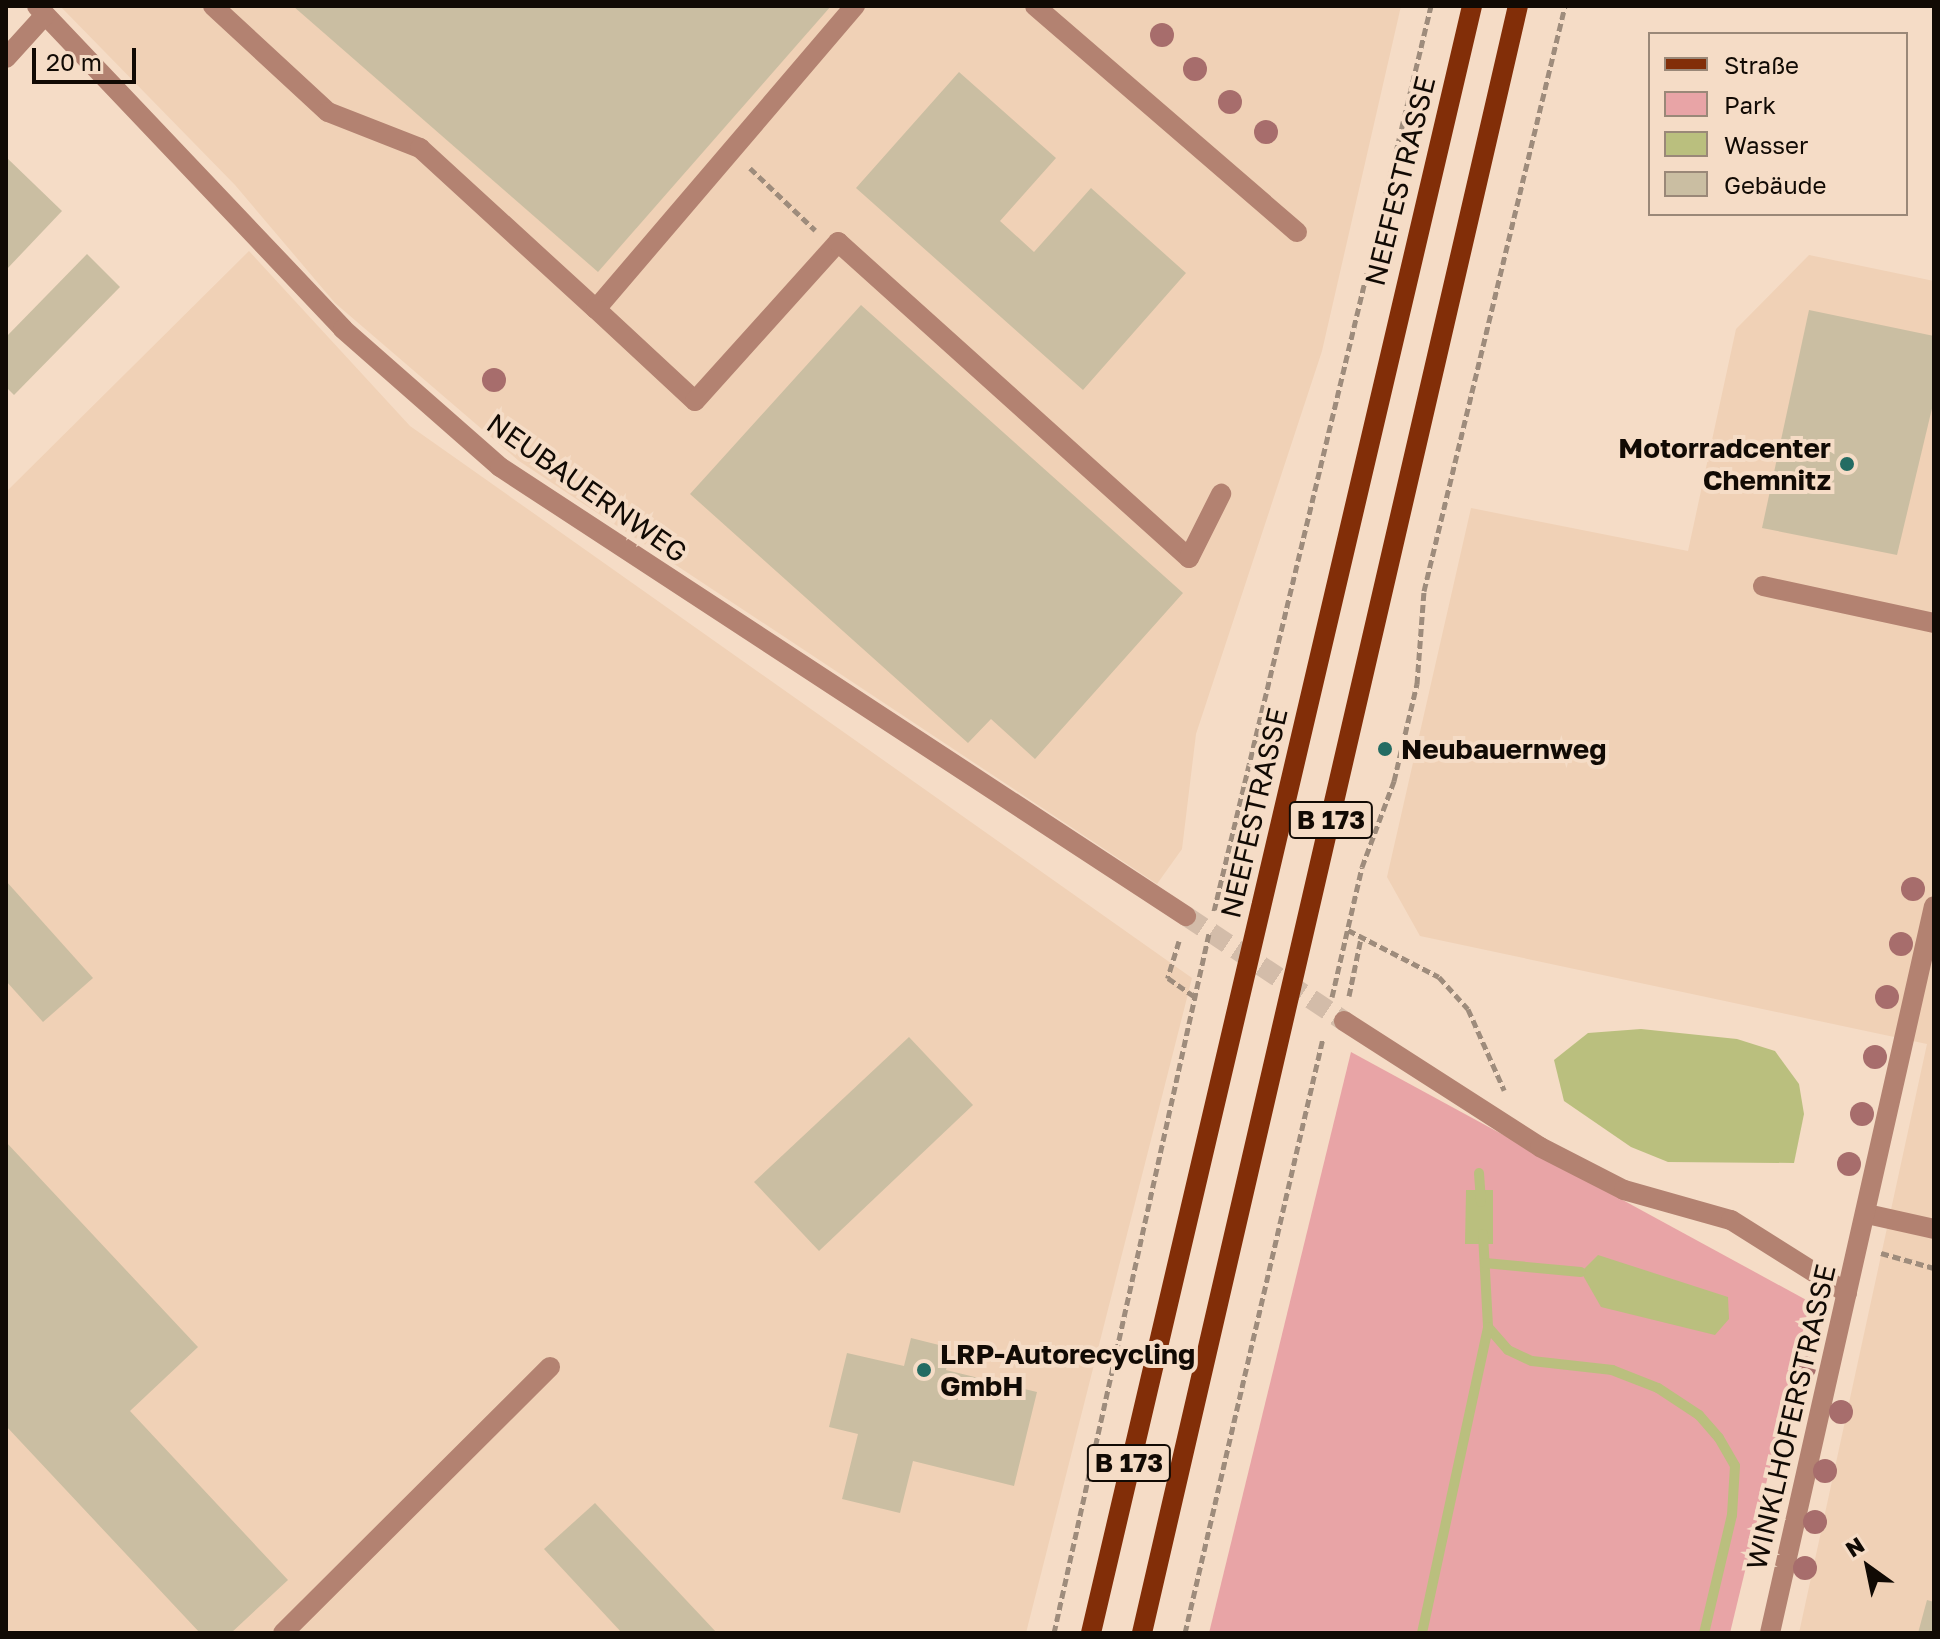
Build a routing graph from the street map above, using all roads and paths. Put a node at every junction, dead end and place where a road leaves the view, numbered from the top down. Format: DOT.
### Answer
graph roads {
  1 [pos="213,6"];
  2 [pos="855,6"];
  3 [pos="1035,6"];
  4 [pos="1431,6"];
  5 [pos="1472,6"];
  6 [pos="1518,6"];
  7 [pos="1565,6"];
  8 [pos="41,10"];
  9 [pos="6,58"];
  10 [pos="757,175"];
  11 [pos="1297,232"];
  12 [pos="834,247"];
  13 [pos="596,309"];
  14 [pos="1221,494"];
  15 [pos="1763,586"];
  16 [pos="1934,623"];
  17 [pos="1934,906"];
  18 [pos="1186,916"];
  19 [pos="1348,930"];
  20 [pos="1361,938"];
  21 [pos="1195,997"];
  22 [pos="1331,1002"];
  23 [pos="1359,1003"];
  24 [pos="1344,1021"];
  25 [pos="1325,1030"];
  26 [pos="1509,1129"];
  27 [pos="1867,1214"];
  28 [pos="1934,1229"];
  29 [pos="1859,1247"];
  30 [pos="1934,1268"];
  31 [pos="1847,1293"];
  32 [pos="550,1367"];
  33 [pos="283,1633"];
  34 [pos="1054,1633"];
  35 [pos="1091,1633"];
  36 [pos="1142,1633"];
  37 [pos="1185,1633"];
  38 [pos="1770,1633"];
  1 -- 13 [label="street"];
  2 -- 13 [label="street"];
  3 -- 11 [label="street"];
  4 -- 21 [label="path"];
  5 -- 35 [label="main road, NEEFESTRASSE / B 173"];
  6 -- 36 [label="main road, B 173"];
  7 -- 19 [label="path"];
  8 -- 9 [label="street"];
  8 -- 18 [label="street, NEUBAUERNWEG"];
  10 -- 12 [label="path"];
  12 -- 13 [label="street"];
  12 -- 14 [label="street"];
  15 -- 16 [label="street"];
  17 -- 27 [label="street, WINKLHOFERSTRASSE"];
  18 -- 21 [label="path"];
  19 -- 20 [label="path"];
  19 -- 22 [label="path"];
  20 -- 23 [label="path"];
  20 -- 26 [label="path"];
  21 -- 34 [label="path"];
  24 -- 26 [label="street"];
  25 -- 37 [label="path"];
  26 -- 31 [label="street"];
  27 -- 28 [label="street"];
  27 -- 29 [label="street, WINKLHOFERSTRASSE"];
  29 -- 30 [label="path"];
  29 -- 31 [label="street, WINKLHOFERSTRASSE"];
  31 -- 38 [label="street, WINKLHOFERSTRASSE"];
  32 -- 33 [label="street"];
}
